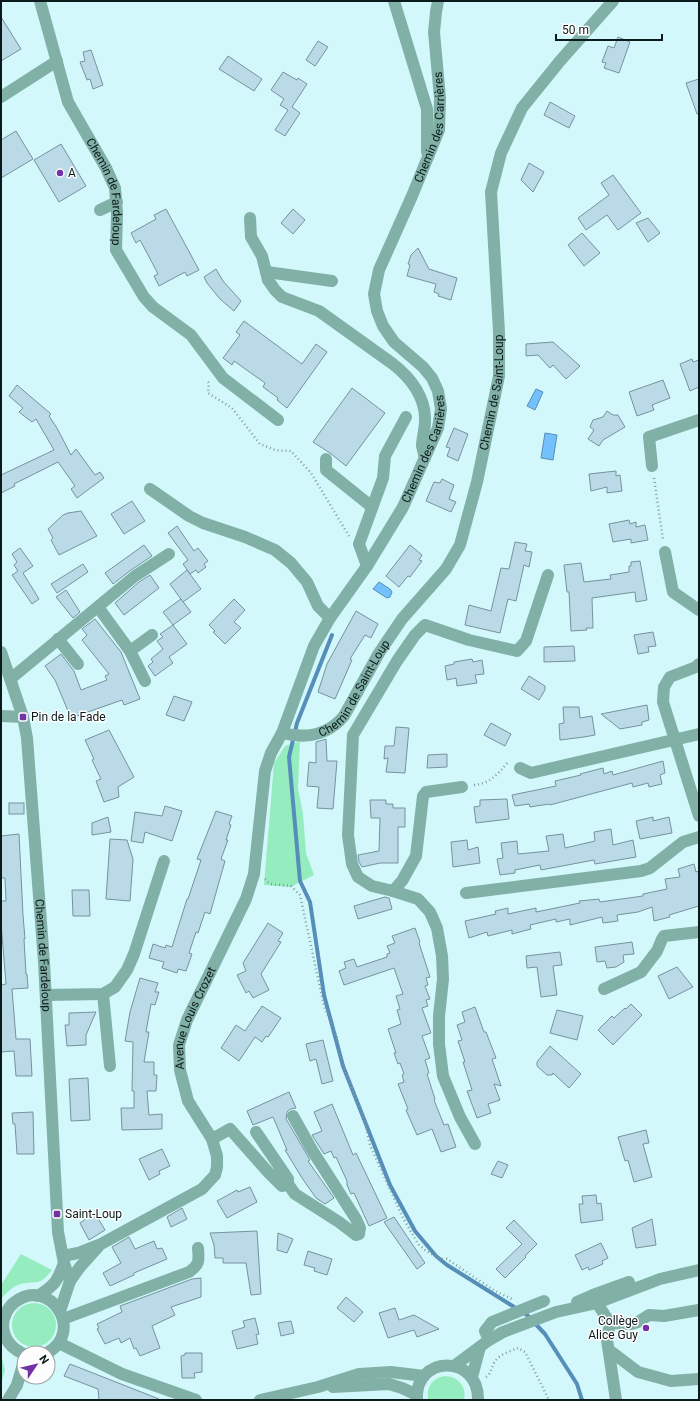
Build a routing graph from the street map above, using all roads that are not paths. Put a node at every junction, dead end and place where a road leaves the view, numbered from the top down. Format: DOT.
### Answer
graph roads {
  1 [pos="40,1"];
  2 [pos="394,1"];
  3 [pos="438,1"];
  4 [pos="613,1"];
  5 [pos="57,61"];
  6 [pos="1,97"];
  7 [pos="427,159"];
  8 [pos="116,202"];
  9 [pos="100,210"];
  10 [pos="250,218"];
  11 [pos="267,272"];
  12 [pos="332,280"];
  13 [pos="406,417"];
  14 [pos="278,420"];
  15 [pos="699,420"];
  16 [pos="425,458"];
  17 [pos="326,459"];
  18 [pos="652,466"];
  19 [pos="150,489"];
  20 [pos="372,507"];
  21 [pos="665,552"];
  22 [pos="169,554"];
  23 [pos="367,566"];
  24 [pos="548,575"];
  25 [pos="98,606"];
  26 [pos="699,610"];
  27 [pos="330,618"];
  28 [pos="152,635"];
  29 [pos="58,639"];
  30 [pos="130,651"];
  31 [pos="1,652"];
  32 [pos="78,664"];
  33 [pos="699,664"];
  34 [pos="10,678"];
  35 [pos="145,681"];
  36 [pos="1,716"];
  37 [pos="24,716"];
  38 [pos="338,723"];
  39 [pos="292,734"];
  40 [pos="699,734"];
  41 [pos="353,735"];
  42 [pos="675,740"];
  43 [pos="516,764"];
  44 [pos="462,787"];
  45 [pos="699,816"];
  46 [pos="699,837"];
  47 [pos="164,860"];
  48 [pos="393,891"];
  49 [pos="466,893"];
  50 [pos="699,932"];
  51 [pos="604,990"];
  52 [pos="103,994"];
  53 [pos="46,995"];
  54 [pos="110,1066"];
  55 [pos="293,1116"];
  56 [pos="256,1132"];
  57 [pos="212,1139"];
  58 [pos="475,1144"];
  59 [pos="288,1184"];
  60 [pos="101,1244"];
  61 [pos="198,1248"];
  62 [pos="64,1260"];
  63 [pos="699,1263"];
  64 [pos="699,1270"];
  65 [pos="70,1280"];
  66 [pos="38,1296"];
  67 [pos="544,1301"];
  68 [pos="597,1303"];
  69 [pos="4,1310"];
  70 [pos="699,1310"];
  71 [pos="551,1314"];
  72 [pos="62,1315"];
  73 [pos="610,1323"];
  74 [pos="2,1325"];
  75 [pos="59,1343"];
  76 [pos="484,1344"];
  77 [pos="56,1346"];
  78 [pos="609,1350"];
  79 [pos="16,1351"];
  80 [pos="454,1366"];
  81 [pos="424,1376"];
  82 [pos="699,1379"];
  83 [pos="474,1380"];
  84 [pos="17,1385"];
  85 [pos="318,1387"];
  86 [pos="417,1397"];
  87 [pos="8,1400"];
  88 [pos="196,1400"];
  89 [pos="260,1400"];
  90 [pos="478,1400"];
  91 [pos="616,1400"];
  1 -- 5 [label="street, Chemin de Fardeloup"];
  2 -- 7 [label="street"];
  3 -- 7 [label="street, Chemin des Carrières"];
  4 -- 38 [label="street, Chemin de Saint-Loup"];
  5 -- 6 [label="street"];
  5 -- 8 [label="street, Chemin de Fardeloup"];
  7 -- 16 [label="street, Chemin des Carrières"];
  8 -- 9 [label="street"];
  8 -- 14 [label="street, Chemin de Fardeloup"];
  10 -- 11 [label="street"];
  11 -- 12 [label="street"];
  11 -- 16 [label="street"];
  13 -- 20 [label="street"];
  15 -- 18 [label="street"];
  16 -- 23 [label="street, Chemin des Carrières"];
  17 -- 20 [label="street"];
  19 -- 27 [label="street"];
  20 -- 23 [label="street"];
  21 -- 26 [label="street"];
  22 -- 25 [label="street"];
  23 -- 27 [label="street, Chemin des Carrières"];
  24 -- 41 [label="street"];
  25 -- 29 [label="street"];
  25 -- 30 [label="street"];
  27 -- 39 [label="street, Chemin des Carrières"];
  28 -- 30 [label="street"];
  29 -- 32 [label="street"];
  29 -- 34 [label="street"];
  30 -- 35 [label="street"];
  31 -- 34 [label="street, Chemin de Fardeloup"];
  33 -- 42 [label="street"];
  34 -- 37 [label="street, Chemin de Fardeloup"];
  36 -- 37 [label="street"];
  37 -- 53 [label="street, Chemin de Fardeloup"];
  38 -- 39 [label="street, Chemin de Saint-Loup"];
  38 -- 41 [label="street"];
  39 -- 57 [label="street, Avenue Louis Crozet"];
  40 -- 42 [label="street"];
  41 -- 48 [label="street"];
  42 -- 43 [label="street"];
  42 -- 45 [label="street"];
  44 -- 48 [label="street"];
  46 -- 49 [label="street"];
  47 -- 52 [label="street"];
  48 -- 58 [label="street"];
  50 -- 51 [label="street"];
  52 -- 53 [label="street"];
  52 -- 54 [label="street"];
  53 -- 62 [label="street, Chemin de Fardeloup"];
  55 -- 59 [label="street"];
  56 -- 59 [label="street"];
  57 -- 59 [label="street"];
  57 -- 60 [label="street, Avenue Louis Crozet"];
  60 -- 62 [label="street"];
  60 -- 65 [label="street"];
  61 -- 72 [label="street"];
  62 -- 65 [label="street, Chemin de Fardeloup"];
  62 -- 66 [label="street"];
  63 -- 71 [label="street"];
  64 -- 68 [label="street"];
  65 -- 72 [label="street"];
  66 -- 69 [label="street"];
  66 -- 72 [label="street"];
  67 -- 76 [label="street"];
  68 -- 71 [label="street"];
  68 -- 73 [label="street"];
  69 -- 74 [label="street"];
  70 -- 73 [label="street"];
  71 -- 76 [label="street"];
  72 -- 75 [label="street"];
  73 -- 78 [label="street"];
  74 -- 79 [label="street"];
  75 -- 77 [label="street"];
  75 -- 88 [label="street"];
  76 -- 80 [label="street"];
  76 -- 83 [label="street"];
  78 -- 82 [label="street"];
  78 -- 91 [label="street"];
  80 -- 81 [label="street"];
  80 -- 83 [label="street"];
  81 -- 85 [label="street"];
  81 -- 86 [label="street"];
  83 -- 90 [label="street"];
  84 -- 87 [label="street"];
  85 -- 86 [label="street"];
  85 -- 89 [label="street"];
}
